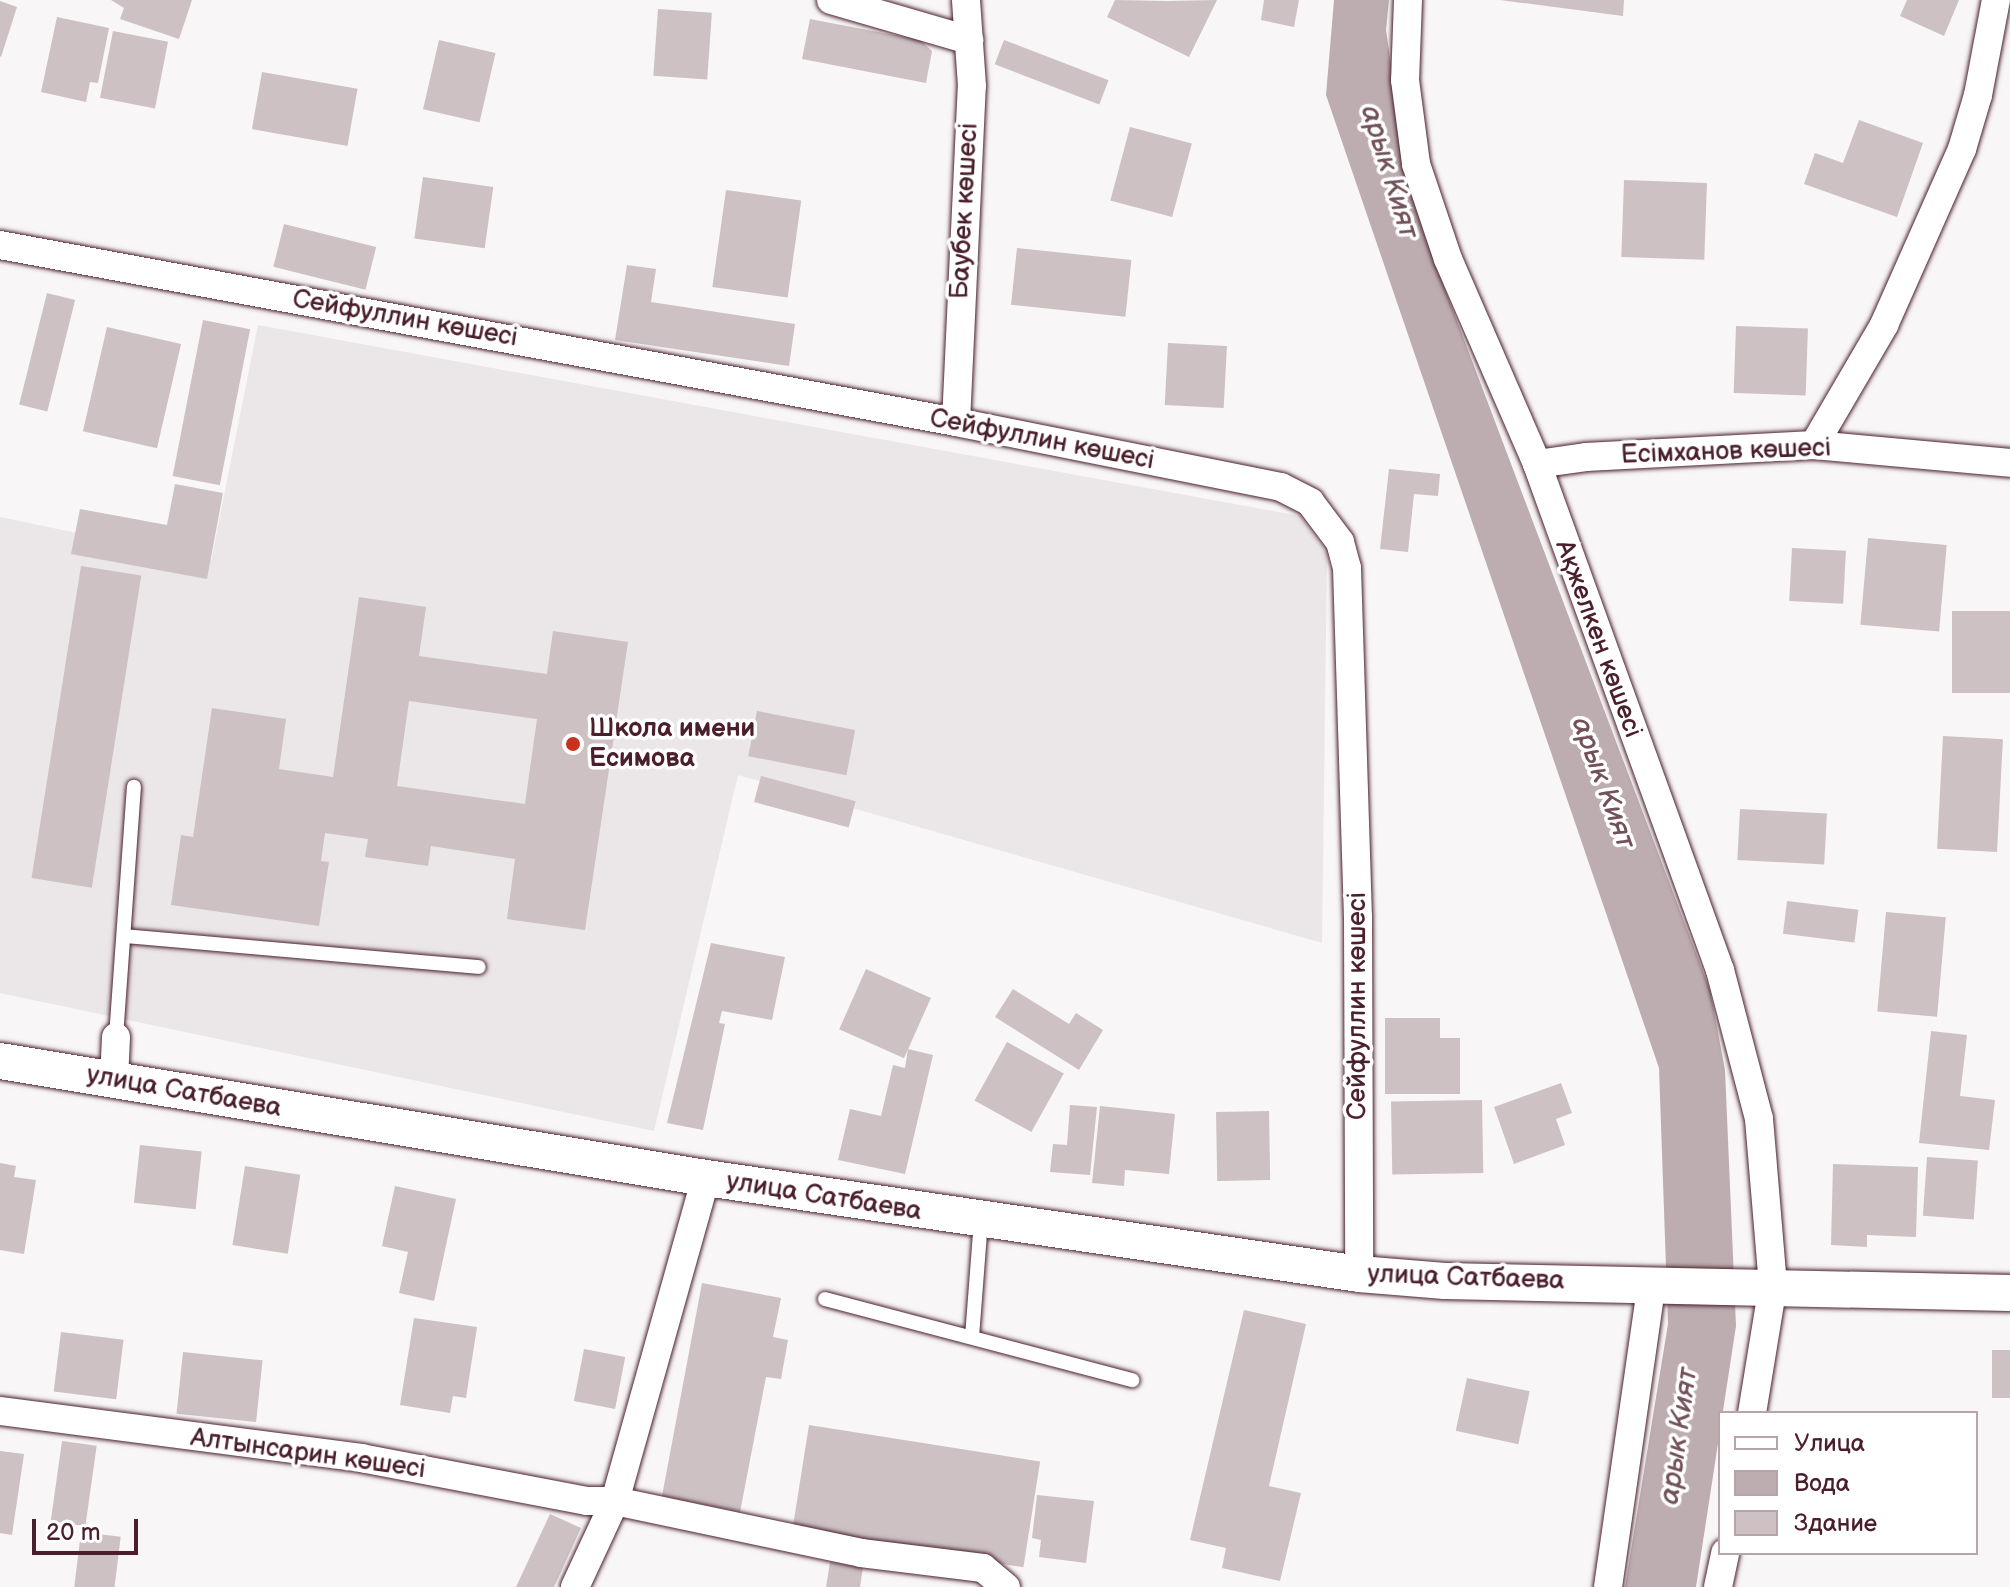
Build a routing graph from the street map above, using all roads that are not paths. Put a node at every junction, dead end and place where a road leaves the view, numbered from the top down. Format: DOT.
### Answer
graph roads {
  1 [pos="831,0"];
  2 [pos="966,0"];
  3 [pos="1408,0"];
  4 [pos="1996,0"];
  5 [pos="969,40"];
  6 [pos="0,245"];
  7 [pos="956,422"];
  8 [pos="1814,445"];
  9 [pos="2010,463"];
  10 [pos="1537,464"];
  11 [pos="134,787"];
  12 [pos="124,936"];
  13 [pos="479,967"];
  14 [pos="116,1037"];
  15 [pos="0,1061"];
  16 [pos="114,1080"];
  17 [pos="706,1178"];
  18 [pos="981,1221"];
  19 [pos="1359,1274"];
  20 [pos="1652,1283"];
  21 [pos="1773,1285"];
  22 [pos="2010,1293"];
  23 [pos="825,1299"];
  24 [pos="972,1337"];
  25 [pos="1132,1380"];
  26 [pos="0,1411"];
  27 [pos="1752,1411"];
  28 [pos="615,1501"];
  29 [pos="1725,1555"];
  30 [pos="575,1587"];
  31 [pos="1006,1587"];
  32 [pos="1608,1587"];
  33 [pos="1718,1587"];
  1 -- 5 [label="street"];
  2 -- 5 [label="street, Баубек көшесі"];
  3 -- 10 [label="street, Ақжелкен көшесі"];
  4 -- 8 [label="street"];
  5 -- 7 [label="street, Баубек көшесі"];
  6 -- 7 [label="street, Сейфуллин көшесі"];
  7 -- 19 [label="street, Сейфуллин көшесі"];
  8 -- 9 [label="street, Есімханов көшесі"];
  8 -- 10 [label="street, Есімханов көшесі"];
  10 -- 21 [label="street, Ақжелкен көшесі"];
  11 -- 12 [label="lane"];
  12 -- 13 [label="lane"];
  12 -- 14 [label="lane"];
  14 -- 16 [label="street"];
  15 -- 16 [label="street, улица Сатбаева"];
  16 -- 17 [label="street, улица Сатбаева"];
  17 -- 18 [label="street, улица Сатбаева"];
  17 -- 28 [label="street"];
  18 -- 19 [label="street, улица Сатбаева"];
  18 -- 24 [label="lane"];
  19 -- 20 [label="street, улица Сатбаева"];
  20 -- 21 [label="street, улица Сатбаева"];
  20 -- 32 [label="street"];
  21 -- 22 [label="street, улица Сатбаева"];
  21 -- 27 [label="street, Ақжелкен көшесі"];
  23 -- 24 [label="lane"];
  24 -- 25 [label="lane"];
  26 -- 28 [label="street, Алтынсарин көшесі"];
  28 -- 30 [label="street"];
  28 -- 31 [label="street, Алтынсарин көшесі"];
  29 -- 33 [label="street"];
}
